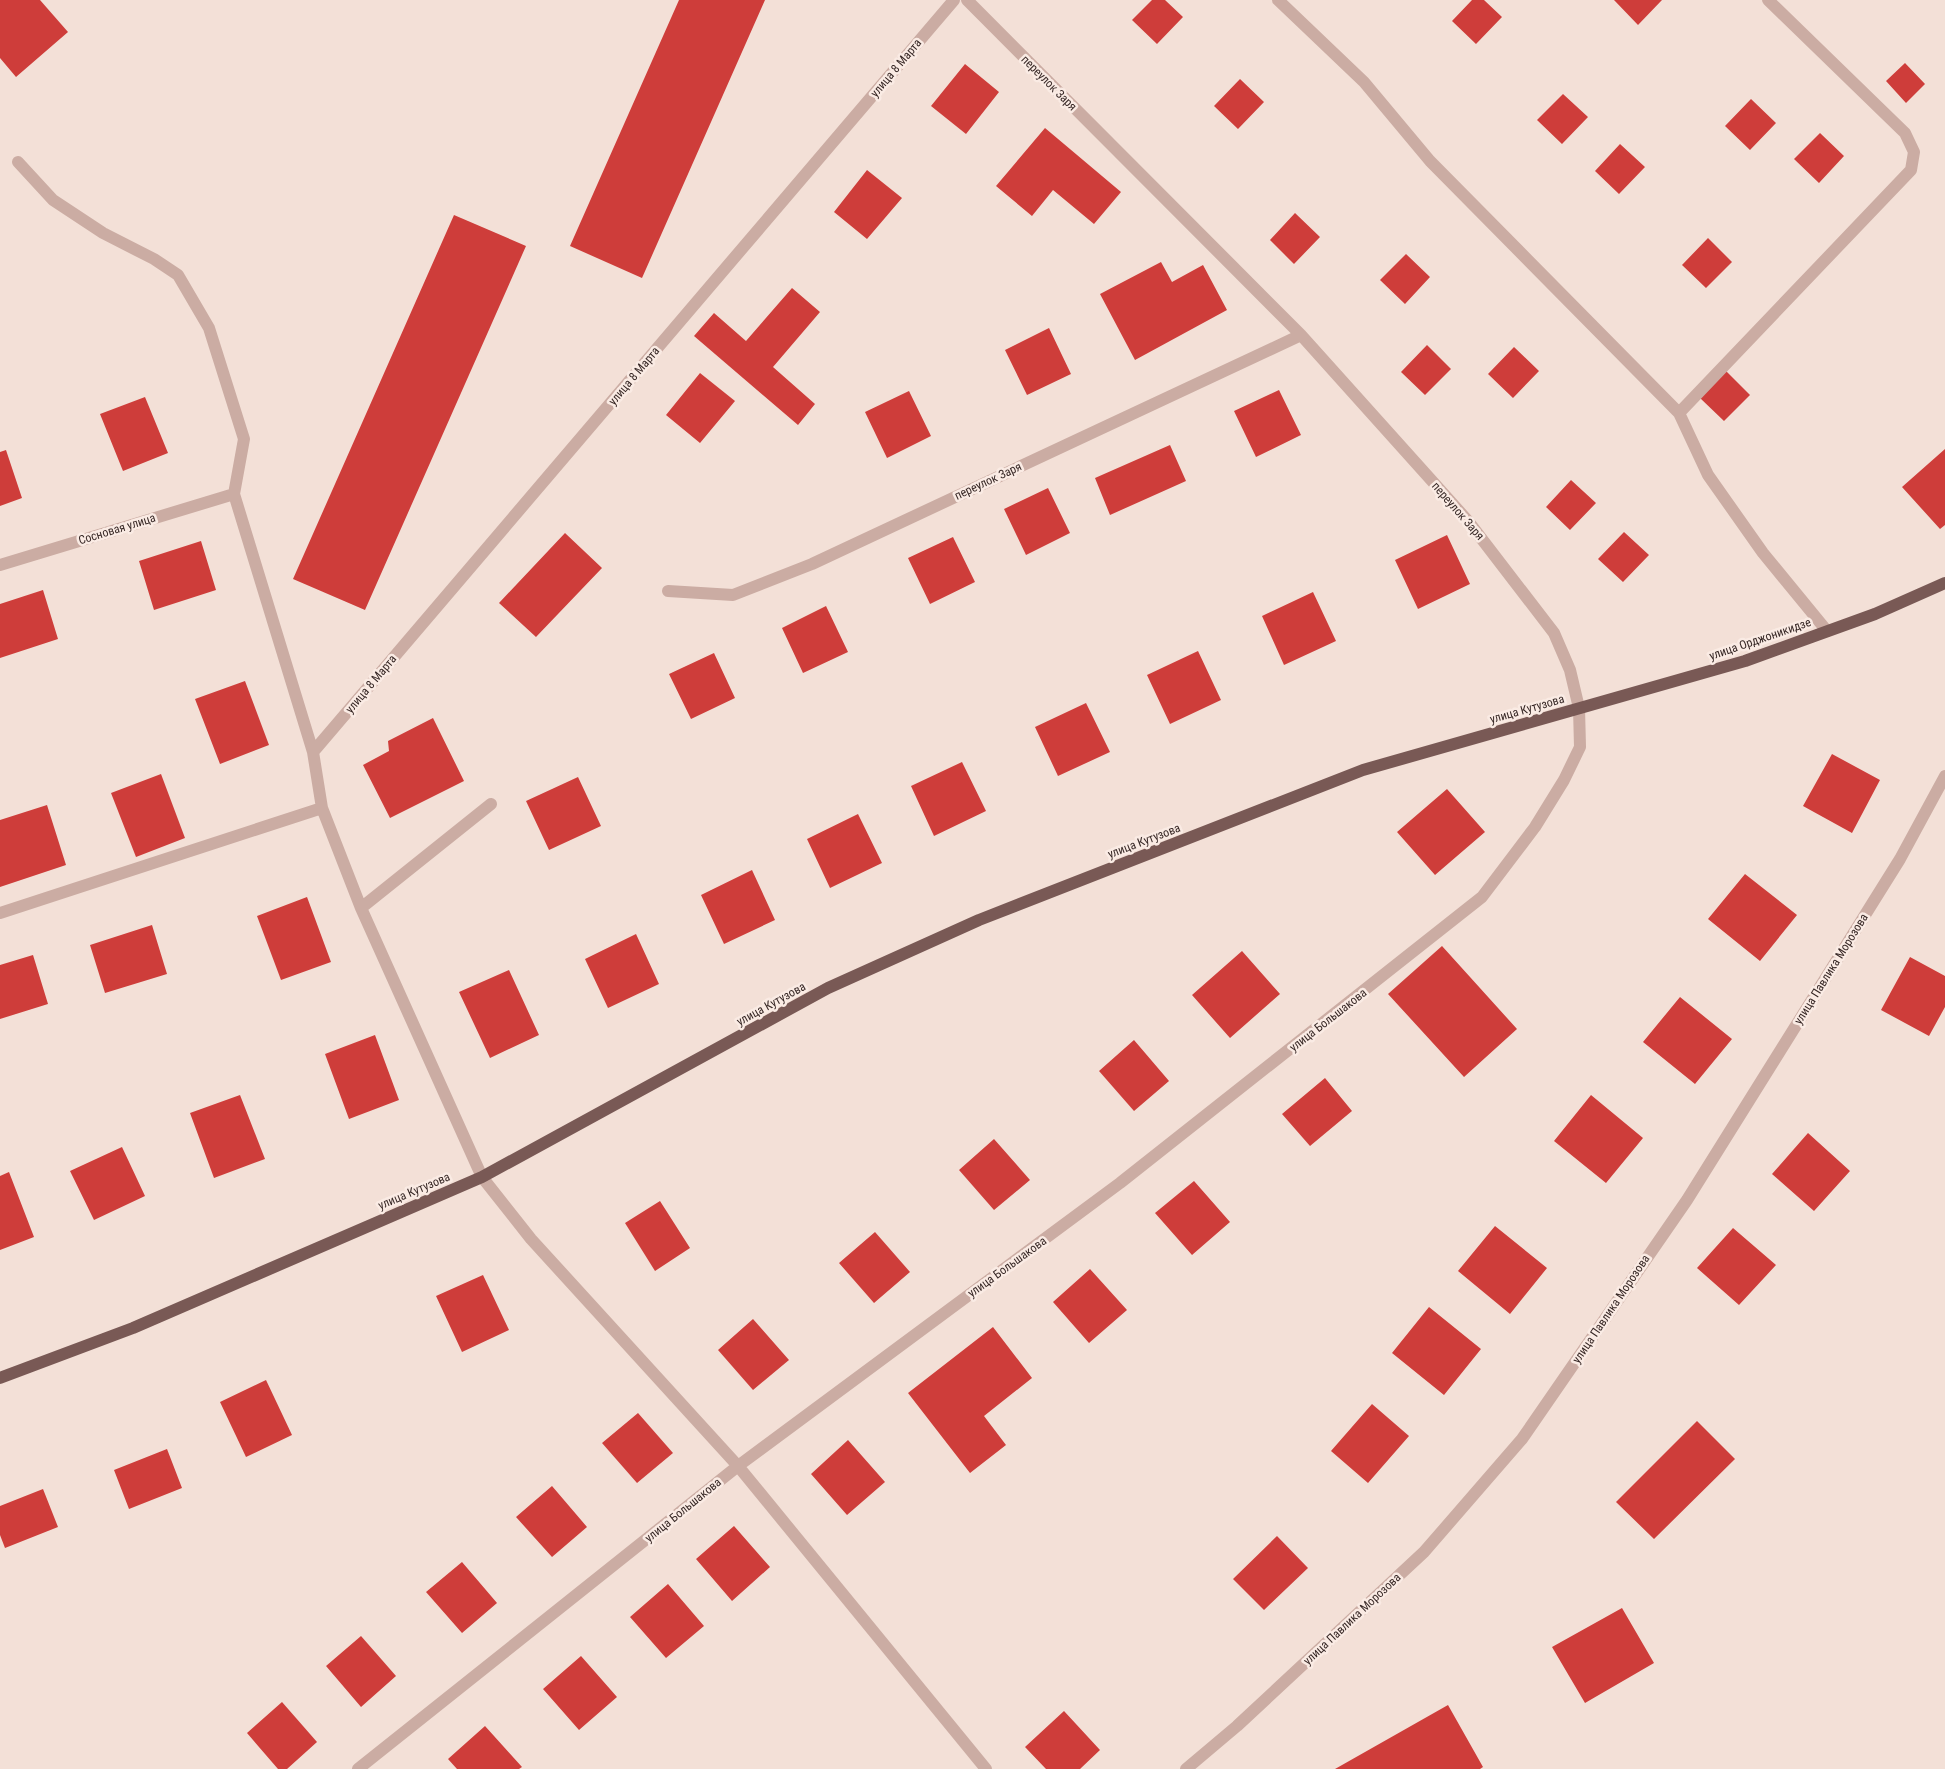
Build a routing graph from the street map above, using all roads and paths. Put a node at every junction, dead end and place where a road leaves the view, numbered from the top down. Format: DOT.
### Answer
graph roads {
  1 [pos="954,0"];
  2 [pos="967,0"];
  3 [pos="1278,0"];
  4 [pos="1768,0"];
  5 [pos="18,162"];
  6 [pos="1301,335"];
  7 [pos="1679,413"];
  8 [pos="234,494"];
  9 [pos="0,564"];
  10 [pos="1945,583"];
  11 [pos="668,592"];
  12 [pos="1827,631"];
  13 [pos="1579,708"];
  14 [pos="313,752"];
  15 [pos="1945,776"];
  16 [pos="491,804"];
  17 [pos="322,808"];
  18 [pos="360,908"];
  19 [pos="0,913"];
  20 [pos="482,1177"];
  21 [pos="0,1378"];
  22 [pos="738,1466"];
  23 [pos="358,1769"];
  24 [pos="986,1769"];
  25 [pos="1186,1769"];
  1 -- 14 [label="street, улица 8 Марта"];
  2 -- 6 [label="street, переулок Заря"];
  3 -- 7 [label="street"];
  4 -- 7 [label="street"];
  5 -- 8 [label="street"];
  6 -- 11 [label="street, переулок Заря"];
  6 -- 13 [label="street, переулок Заря"];
  7 -- 12 [label="street"];
  8 -- 9 [label="street, Сосновая улица"];
  8 -- 14 [label="street"];
  10 -- 12 [label="main road, улица Орджоникидзе"];
  12 -- 13 [label="main road, улица Орджоникидзе"];
  13 -- 20 [label="main road, улица Кутузова"];
  13 -- 22 [label="street, улица Большакова"];
  14 -- 17 [label="street"];
  15 -- 25 [label="street, улица Павлика Морозова"];
  16 -- 18 [label="street"];
  17 -- 18 [label="street"];
  17 -- 19 [label="street"];
  18 -- 20 [label="street"];
  20 -- 21 [label="main road, улица Кутузова"];
  20 -- 22 [label="street"];
  22 -- 23 [label="street, улица Большакова"];
  22 -- 24 [label="street"];
}
